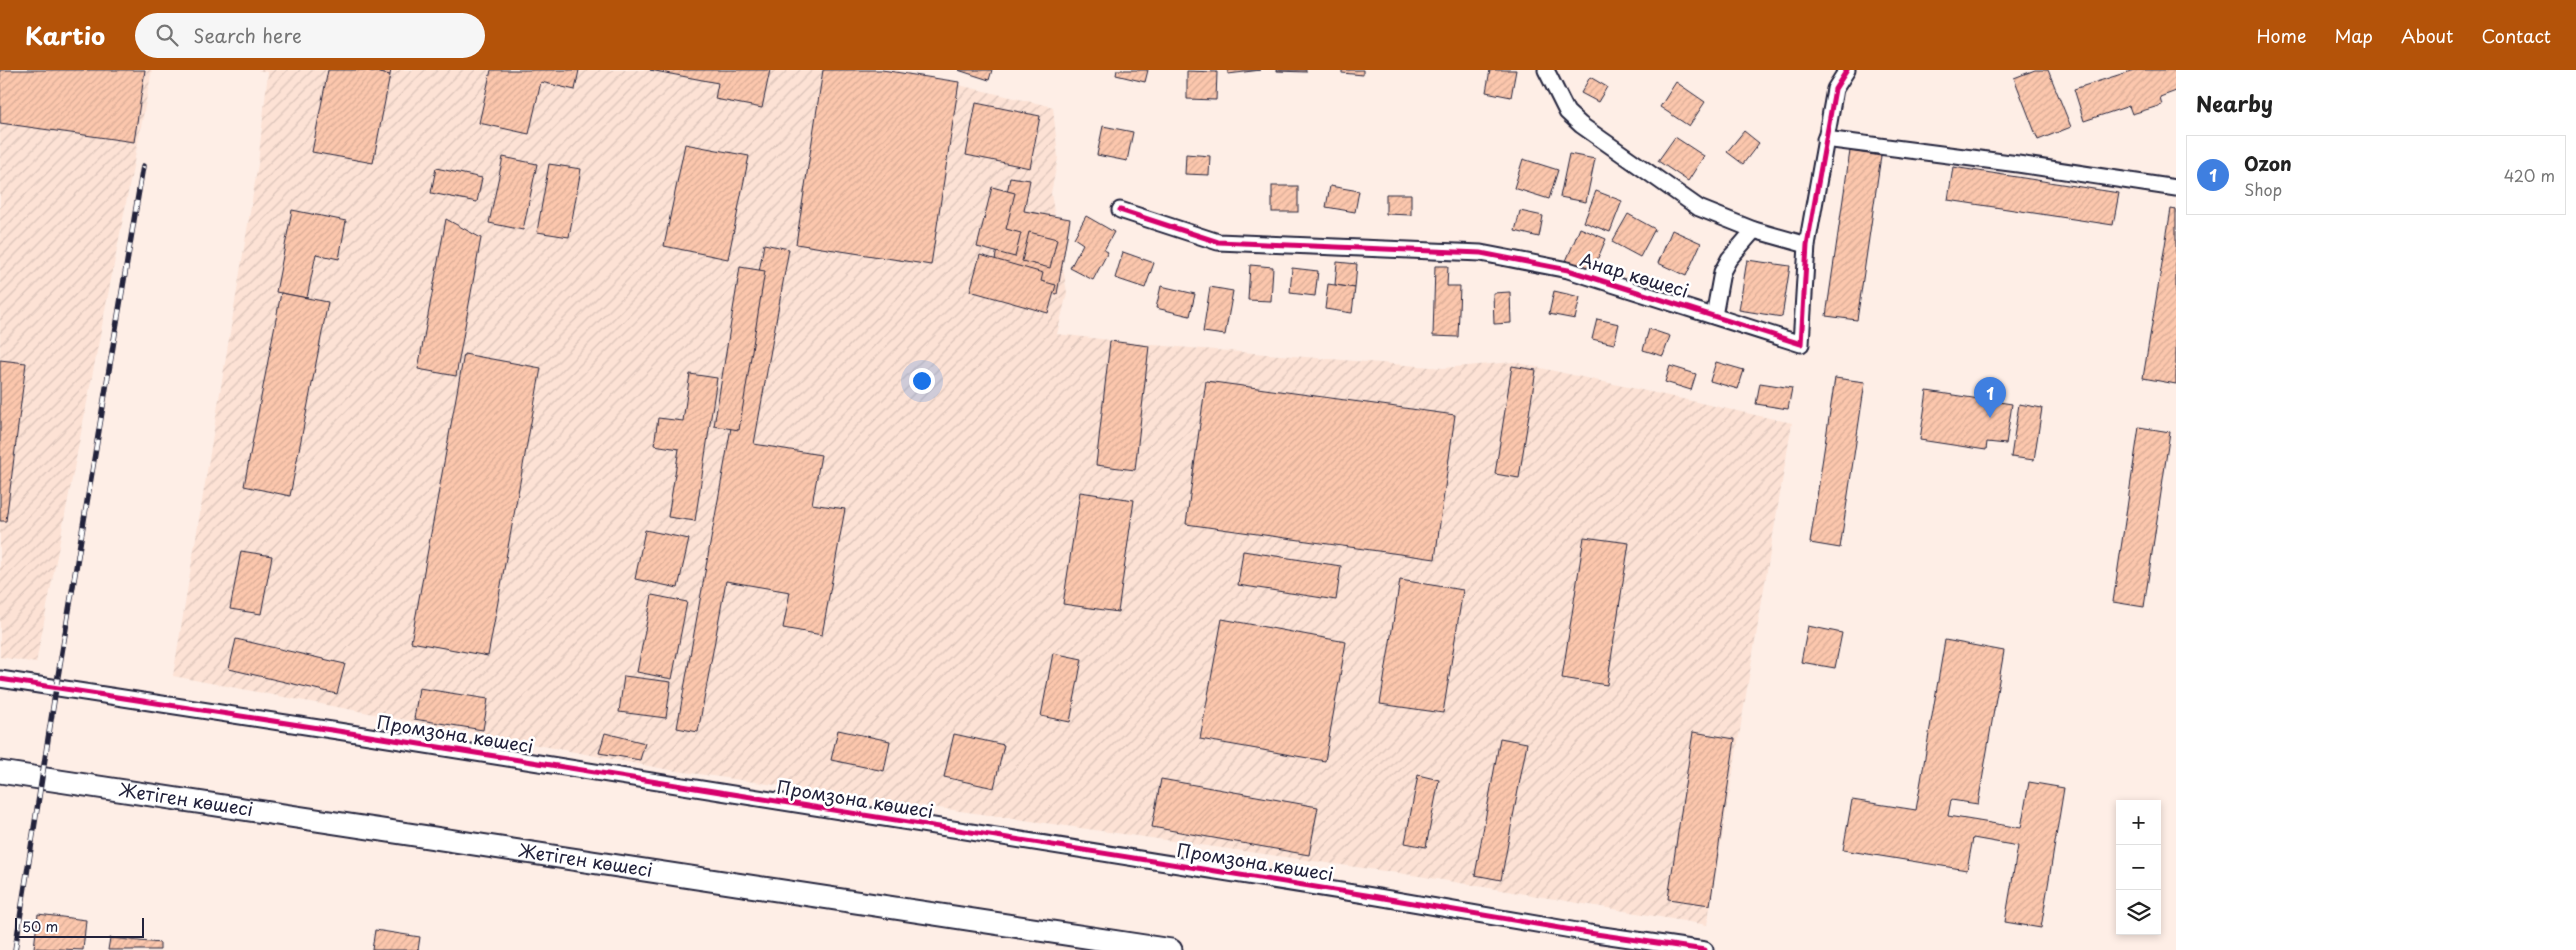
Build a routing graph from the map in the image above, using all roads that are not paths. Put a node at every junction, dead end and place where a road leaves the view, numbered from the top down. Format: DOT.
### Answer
graph roads {
  1 [pos="1546,70"];
  2 [pos="1847,70"];
  3 [pos="1825,139"];
  4 [pos="2176,188"];
  5 [pos="1120,210"];
  6 [pos="1754,230"];
  7 [pos="1807,245"];
  8 [pos="1714,316"];
  9 [pos="0,679"];
  10 [pos="0,772"];
  11 [pos="1171,950"];
  12 [pos="1705,950"];
  1 -- 6 [label="street"];
  2 -- 3 [label="street, Анар көшесі"];
  3 -- 4 [label="street"];
  3 -- 7 [label="street, Анар көшесі"];
  5 -- 8 [label="street, Анар көшесі"];
  6 -- 7 [label="street"];
  6 -- 8 [label="street"];
  7 -- 8 [label="street, Анар көшесі"];
  9 -- 12 [label="street, Промзона көшесі"];
  10 -- 11 [label="street, Жетіген көшесі"];
}
